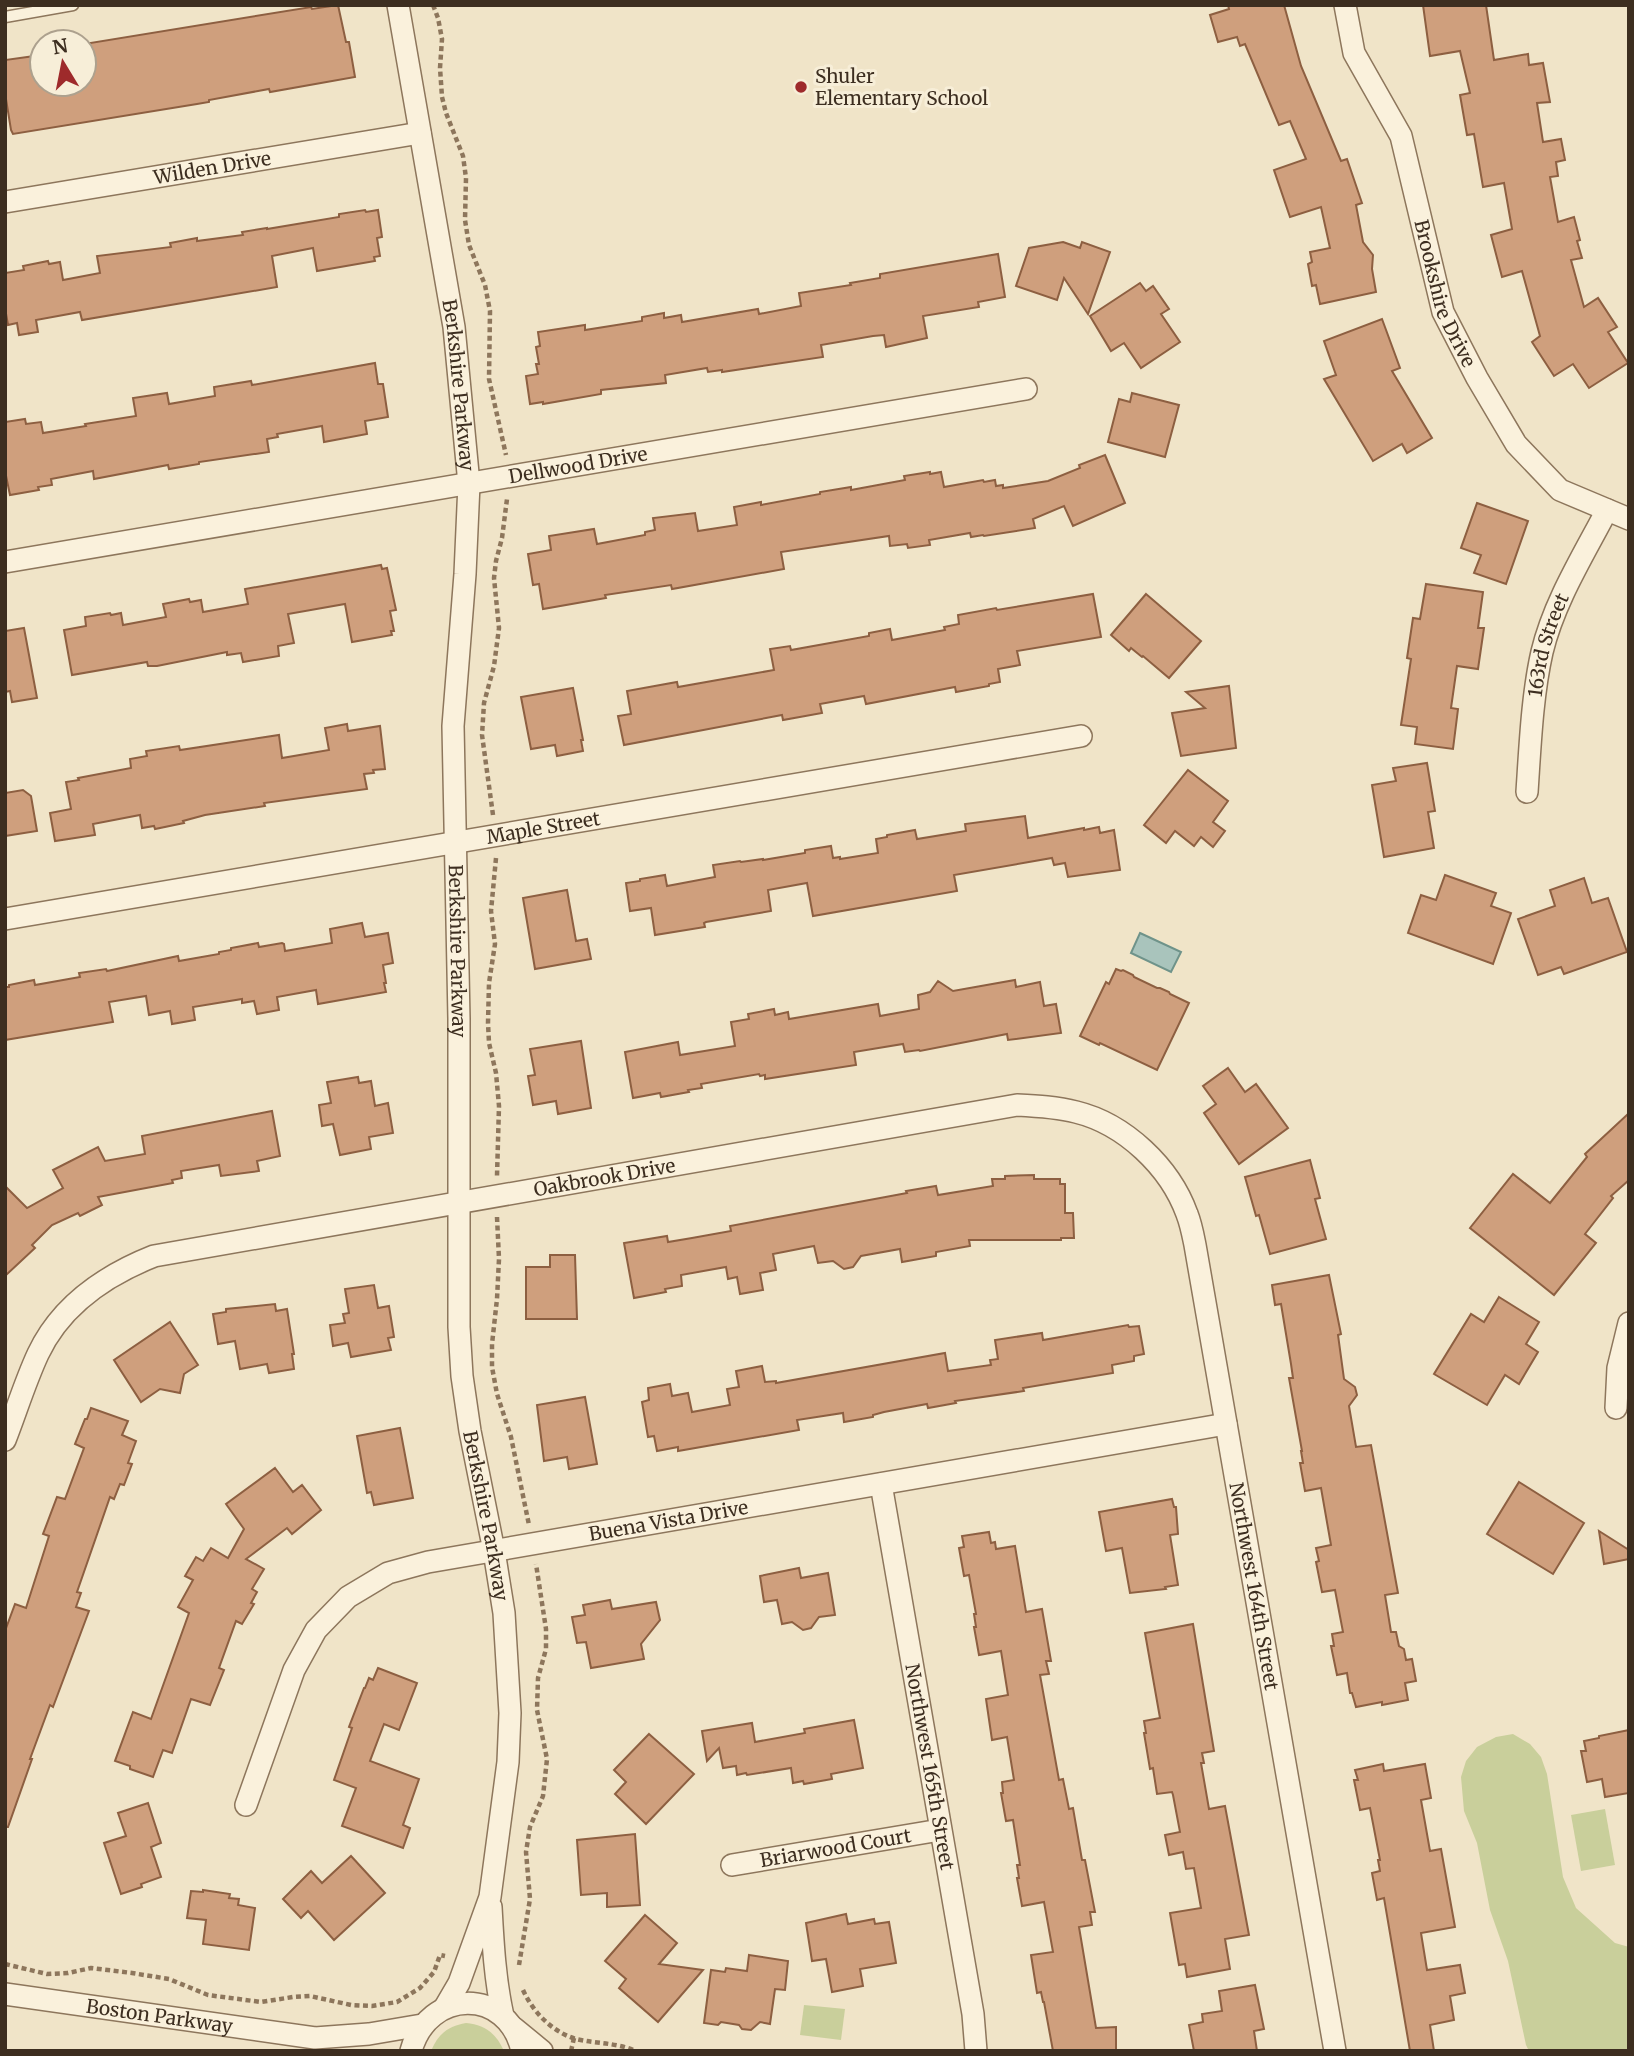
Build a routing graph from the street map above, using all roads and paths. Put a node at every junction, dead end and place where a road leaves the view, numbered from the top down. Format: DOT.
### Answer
graph roads {
  1 [pos="73,5"];
  2 [pos="398,5"];
  3 [pos="433,5"];
  4 [pos="1345,5"];
  5 [pos="5,17"];
  6 [pos="420,133"];
  7 [pos="5,202"];
  8 [pos="1026,389"];
  9 [pos="508,477"];
  10 [pos="469,484"];
  11 [pos="1607,510"];
  12 [pos="1629,519"];
  13 [pos="5,562"];
  14 [pos="1081,736"];
  15 [pos="1527,792"];
  16 [pos="495,836"];
  17 [pos="455,843"];
  18 [pos="5,919"];
  19 [pos="1133,1142"];
  20 [pos="497,1195"];
  21 [pos="459,1201"];
  22 [pos="1629,1323"];
  23 [pos="1616,1408"];
  24 [pos="1226,1424"];
  25 [pos="5,1440"];
  26 [pos="881,1484"];
  27 [pos="532,1545"];
  28 [pos="494,1551"];
  29 [pos="246,1805"];
  30 [pos="940,1830"];
  31 [pos="732,1866"];
  32 [pos="490,1897"];
  33 [pos="440,1955"];
  34 [pos="5,1964"];
  35 [pos="519,1967"];
  36 [pos="522,1985"];
  37 [pos="5,1994"];
  38 [pos="445,2007"];
  39 [pos="508,2022"];
  40 [pos="422,2025"];
  41 [pos="315,2038"];
  42 [pos="575,2039"];
  43 [pos="347,2051"];
  44 [pos="411,2051"];
  45 [pos="522,2051"];
  46 [pos="542,2051"];
  47 [pos="570,2051"];
  48 [pos="636,2051"];
  49 [pos="976,2051"];
  50 [pos="1335,2051"];
  1 -- 5 [label="lane"];
  2 -- 6 [label="street, Berkshire Parkway"];
  3 -- 9 [label="path"];
  4 -- 11 [label="street, Brookshire Drive"];
  6 -- 7 [label="street, Wilden Drive"];
  6 -- 10 [label="street, Berkshire Parkway"];
  8 -- 9 [label="street, Dellwood Drive"];
  9 -- 10 [label="street, Dellwood Drive"];
  9 -- 16 [label="path"];
  10 -- 13 [label="street, Dellwood Drive"];
  10 -- 17 [label="street, Berkshire Parkway"];
  11 -- 12 [label="street, Brookshire Drive"];
  11 -- 15 [label="street, 163rd Street"];
  14 -- 16 [label="street, Maple Street"];
  16 -- 17 [label="street, Maple Street"];
  16 -- 20 [label="path"];
  17 -- 18 [label="street, Maple Street"];
  17 -- 21 [label="street, Berkshire Parkway"];
  19 -- 20 [label="street, Oakbrook Drive"];
  19 -- 24 [label="street, Northwest 164th Street"];
  20 -- 21 [label="street, Oakbrook Drive"];
  20 -- 27 [label="path"];
  21 -- 25 [label="street, Oakbrook Drive"];
  21 -- 28 [label="street, Berkshire Parkway"];
  22 -- 23 [label="street"];
  24 -- 26 [label="street, Buena Vista Drive"];
  24 -- 50 [label="street, Northwest 164th Street"];
  26 -- 27 [label="street, Buena Vista Drive"];
  26 -- 30 [label="street, Northwest 165th Street"];
  27 -- 28 [label="street, Buena Vista Drive"];
  27 -- 35 [label="path"];
  28 -- 29 [label="street, Buena Vista Drive"];
  28 -- 32 [label="street, Berkshire Parkway"];
  30 -- 31 [label="street, Briarwood Court"];
  30 -- 49 [label="street, Northwest 165th Street"];
  32 -- 38 [label="street, Berkshire Parkway"];
  32 -- 39 [label="street, Berkshire Parkway"];
  33 -- 34 [label="path"];
  36 -- 42 [label="path"];
  37 -- 41 [label="street, Boston Parkway"];
  38 -- 39 [label="street"];
  38 -- 40 [label="street"];
  39 -- 45 [label="street, Berkshire Parkway"];
  39 -- 46 [label="street"];
  40 -- 41 [label="street, Boston Parkway"];
  40 -- 44 [label="street"];
  41 -- 43 [label="street, Boston Parkway"];
  42 -- 47 [label="path"];
  42 -- 48 [label="path"];
}
